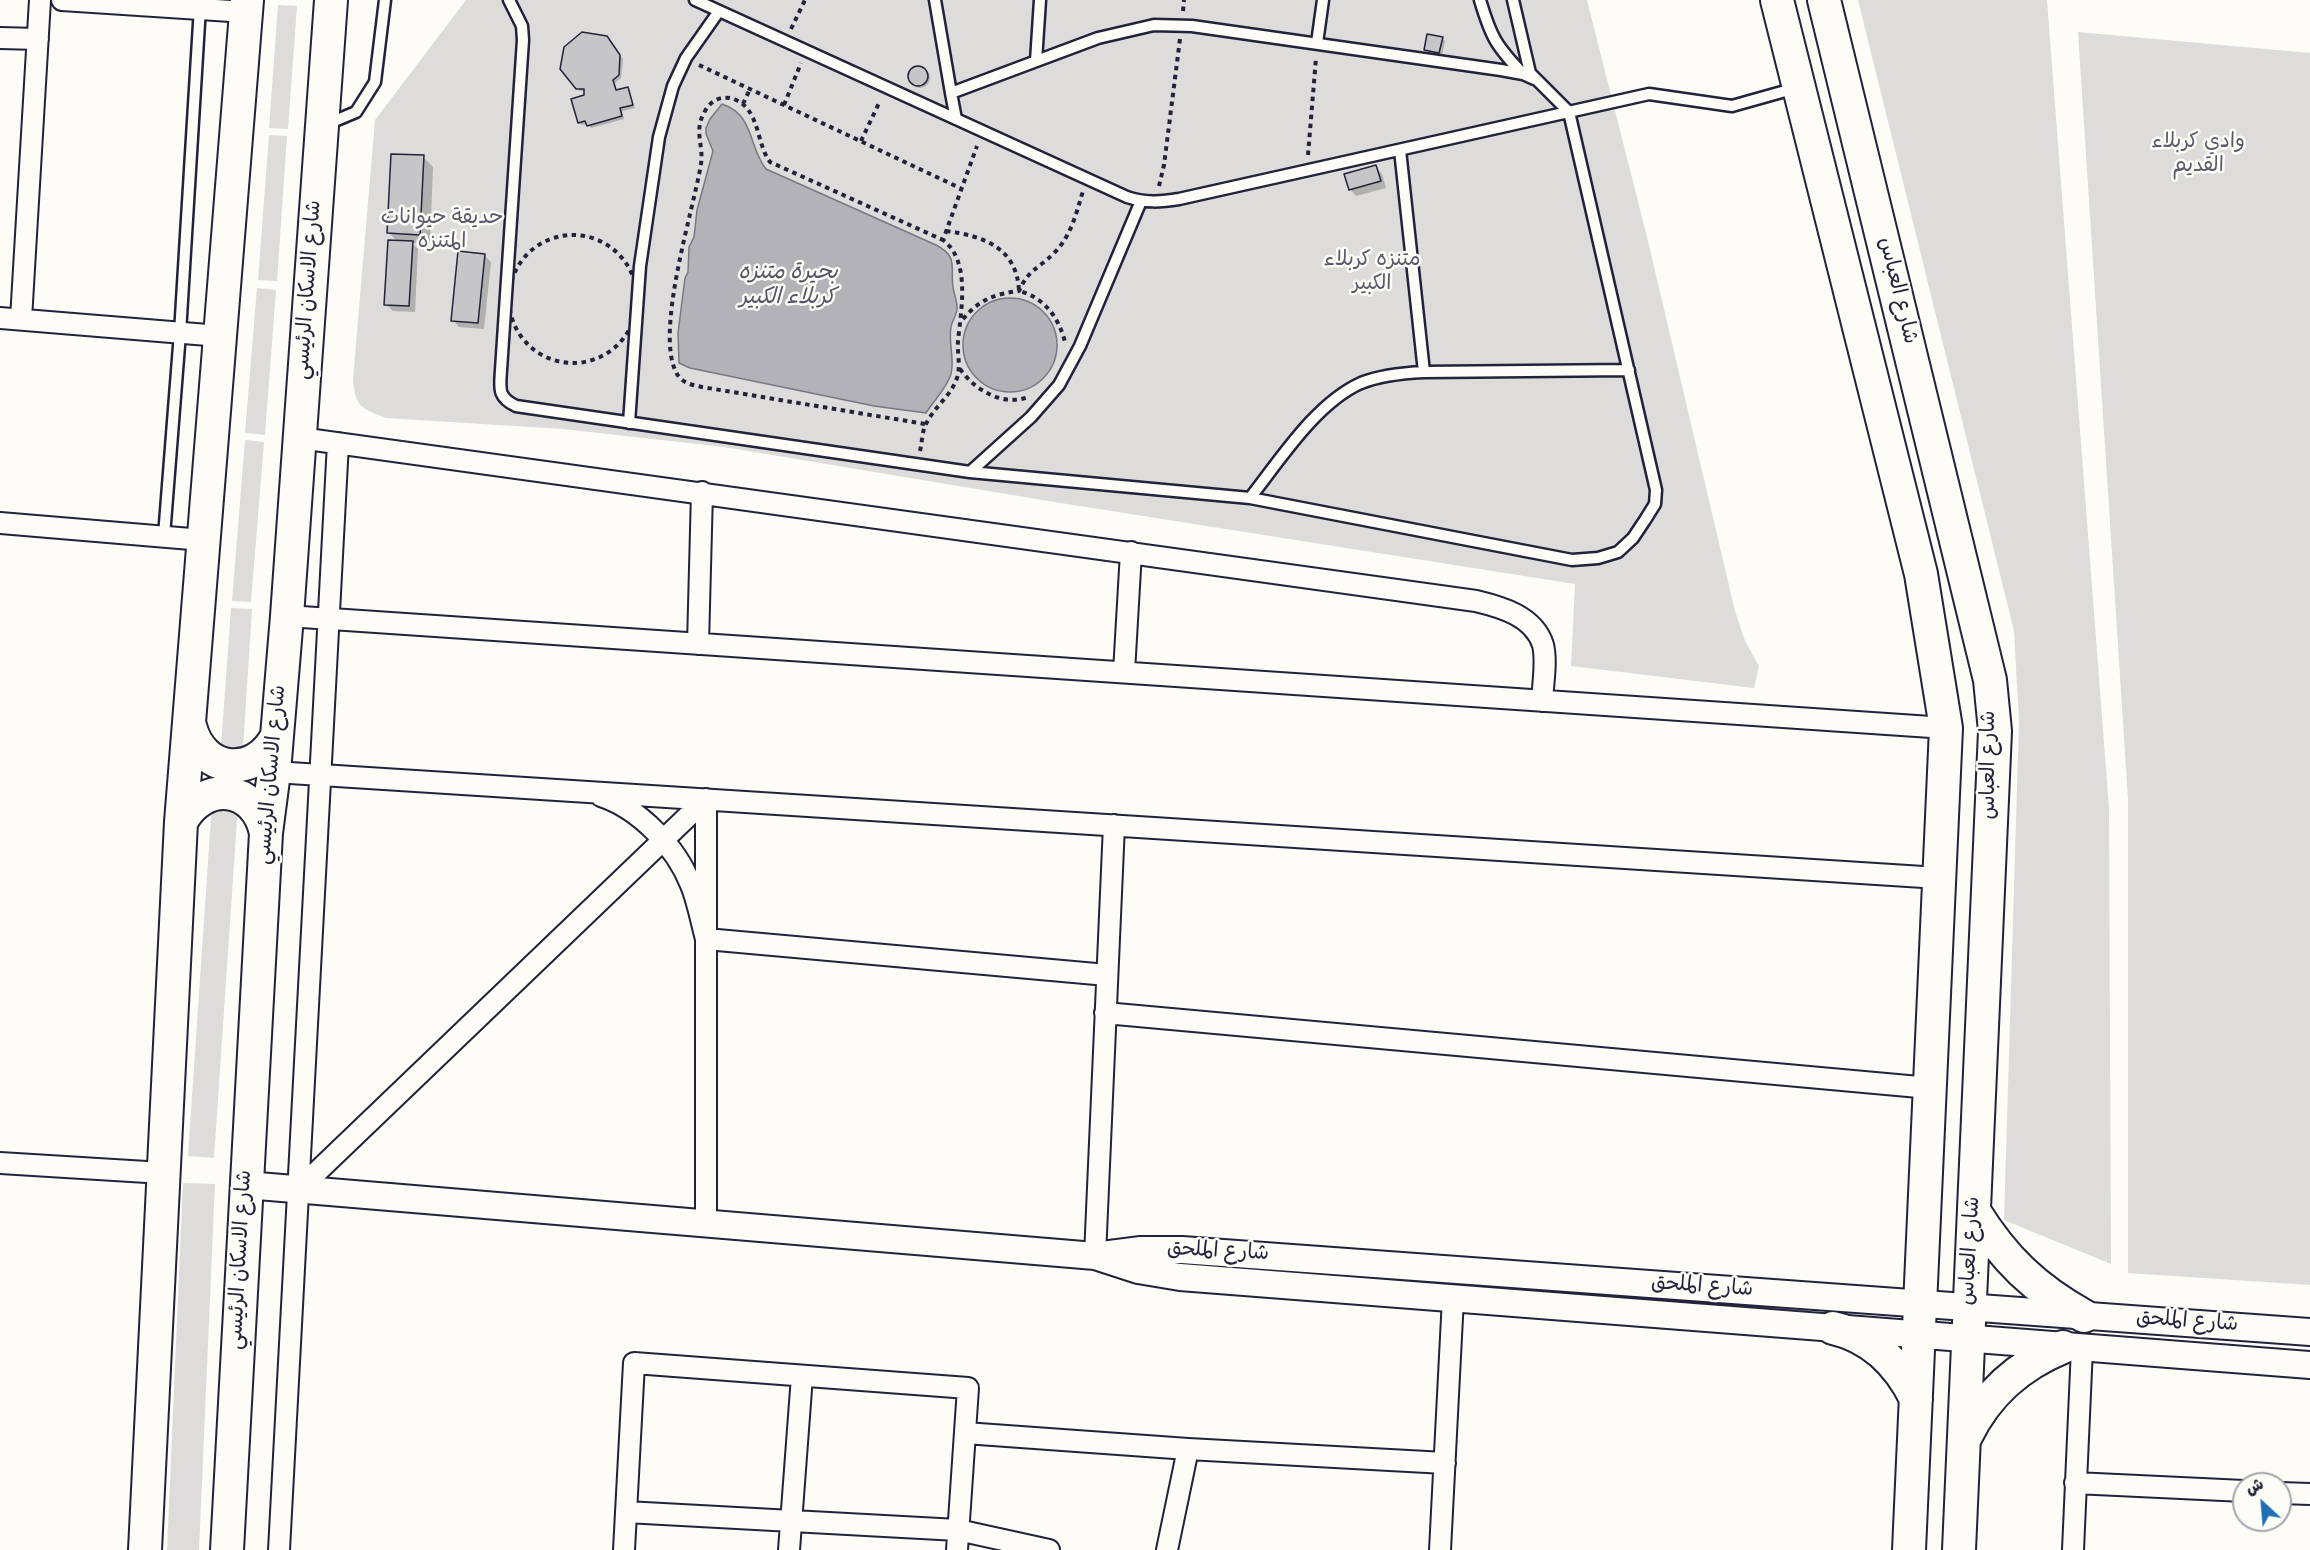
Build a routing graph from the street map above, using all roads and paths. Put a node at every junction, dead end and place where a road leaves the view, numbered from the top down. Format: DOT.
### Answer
graph roads {
  1 [pos="40,0"];
  2 [pos="62,0"];
  3 [pos="331,0"];
  4 [pos="385,0"];
  5 [pos="509,0"];
  6 [pos="695,0"];
  7 [pos="805,0"];
  8 [pos="935,0"];
  9 [pos="1040,0"];
  10 [pos="1323,0"];
  11 [pos="1480,0"];
  12 [pos="1513,0"];
  13 [pos="1777,0"];
  14 [pos="1824,0"];
  15 [pos="200,4"];
  16 [pos="246,6"];
  17 [pos="719,11"];
  18 [pos="1181,25"];
  19 [pos="0,38"];
  20 [pos="38,39"];
  21 [pos="786,42"];
  22 [pos="1317,43"];
  23 [pos="806,51"];
  24 [pos="686,58"];
  25 [pos="1036,61"];
  26 [pos="1523,74"];
  27 [pos="1537,81"];
  28 [pos="886,87"];
  29 [pos="1799,87"];
  30 [pos="750,88"];
  31 [pos="951,93"];
  32 [pos="743,104"];
  33 [pos="784,105"];
  34 [pos="1569,112"];
  35 [pos="956,119"];
  36 [pos="322,127"];
  37 [pos="983,131"];
  38 [pos="861,141"];
  39 [pos="1400,150"];
  40 [pos="1307,171"];
  41 [pos="1087,179"];
  42 [pos="962,189"];
  43 [pos="1141,201"];
  44 [pos="946,231"];
  45 [pos="943,240"];
  46 [pos="1018,291"];
  47 [pos="638,308"];
  48 [pos="0,318"];
  49 [pos="21,319"];
  50 [pos="962,320"];
  51 [pos="180,333"];
  52 [pos="220,336"];
  53 [pos="1066,347"];
  54 [pos="959,368"];
  55 [pos="1629,370"];
  56 [pos="1424,372"];
  57 [pos="1036,394"];
  58 [pos="629,423"];
  59 [pos="925,424"];
  60 [pos="300,438"];
  61 [pos="339,443"];
  62 [pos="918,465"];
  63 [pos="970,472"];
  64 [pos="702,492"];
  65 [pos="1250,498"];
  66 [pos="0,523"];
  67 [pos="164,537"];
  68 [pos="203,540"];
  69 [pos="1131,552"];
  70 [pos="287,616"];
  71 [pos="329,619"];
  72 [pos="698,644"];
  73 [pos="1124,672"];
  74 [pos="1542,701"];
  75 [pos="190,726"];
  76 [pos="1946,728"];
  77 [pos="277,736"];
  78 [pos="274,772"];
  79 [pos="321,774"];
  80 [pos="591,791"];
  81 [pos="706,799"];
  82 [pos="181,822"];
  83 [pos="1114,825"];
  84 [pos="266,833"];
  85 [pos="662,840"];
  86 [pos="1939,878"];
  87 [pos="706,939"];
  88 [pos="1107,975"];
  89 [pos="1105,1013"];
  90 [pos="1930,1088"];
  91 [pos="0,1163"];
  92 [pos="163,1173"];
  93 [pos="246,1185"];
  94 [pos="298,1190"];
  95 [pos="1974,1212"];
  96 [pos="706,1224"];
  97 [pos="1095,1256"];
  98 [pos="1455,1270"];
  99 [pos="1453,1298"];
  100 [pos="1920,1304"];
  101 [pos="1970,1307"];
  102 [pos="2084,1316"];
  103 [pos="1833,1329"];
  104 [pos="2310,1332"];
  105 [pos="1919,1335"];
  106 [pos="1969,1339"];
  107 [pos="2073,1347"];
  108 [pos="2310,1365"];
  109 [pos="802,1376"];
  110 [pos="1916,1399"];
  111 [pos="965,1433"];
  112 [pos="1964,1440"];
  113 [pos="1188,1449"];
  114 [pos="1445,1463"];
  115 [pos="2075,1483"];
  116 [pos="2232,1490"];
  117 [pos="2292,1493"];
  118 [pos="2310,1494"];
  119 [pos="626,1512"];
  120 [pos="791,1521"];
  121 [pos="957,1540"];
  122 [pos="145,1550"];
  123 [pos="227,1550"];
  124 [pos="279,1550"];
  125 [pos="624,1550"];
  126 [pos="789,1550"];
  127 [pos="1049,1550"];
  128 [pos="1167,1550"];
  129 [pos="1440,1550"];
  130 [pos="1909,1550"];
  131 [pos="1959,1550"];
  132 [pos="2073,1550"];
  1 -- 20 [label="street"];
  2 -- 15 [label="street"];
  3 -- 36 [label="main road, شارع الاسكان الرئيسي"];
  4 -- 36 [label="lane"];
  5 -- 58 [label="lane"];
  6 -- 17 [label="lane"];
  7 -- 21 [label="path"];
  8 -- 31 [label="lane"];
  9 -- 25 [label="lane"];
  10 -- 22 [label="lane"];
  11 -- 26 [label="lane"];
  12 -- 27 [label="lane"];
  13 -- 29 [label="main road"];
  14 -- 95 [label="main road, شارع العباس"];
  15 -- 16 [label="street"];
  15 -- 51 [label="lane"];
  16 -- 52 [label="main road"];
  17 -- 21 [label="lane"];
  17 -- 24 [label="lane"];
  18 -- 22 [label="lane"];
  18 -- 25 [label="lane"];
  18 -- 43 [label="path"];
  19 -- 20 [label="street"];
  20 -- 49 [label="street"];
  21 -- 23 [label="lane"];
  22 -- 26 [label="lane"];
  22 -- 40 [label="path"];
  23 -- 28 [label="lane"];
  23 -- 33 [label="path"];
  24 -- 30 [label="path"];
  24 -- 47 [label="lane"];
  25 -- 31 [label="lane"];
  26 -- 27 [label="lane"];
  27 -- 34 [label="lane"];
  28 -- 35 [label="lane"];
  28 -- 38 [label="path"];
  29 -- 34 [label="lane"];
  29 -- 76 [label="main road"];
  30 -- 32 [label="path"];
  30 -- 33 [label="path"];
  31 -- 35 [label="lane"];
  32 -- 45 [label="path"];
  32 -- 59 [label="path"];
  33 -- 38 [label="path"];
  34 -- 39 [label="lane"];
  34 -- 55 [label="lane"];
  35 -- 37 [label="lane"];
  36 -- 60 [label="main road, شارع الاسكان الرئيسي"];
  37 -- 41 [label="lane"];
  37 -- 42 [label="path"];
  38 -- 42 [label="path"];
  39 -- 40 [label="lane"];
  39 -- 56 [label="lane"];
  40 -- 43 [label="lane"];
  41 -- 43 [label="lane"];
  41 -- 46 [label="path"];
  42 -- 44 [label="path"];
  43 -- 63 [label="lane"];
  44 -- 45 [label="path"];
  44 -- 46 [label="path"];
  45 -- 50 [label="path"];
  46 -- 50 [label="path"];
  46 -- 53 [label="path"];
  47 -- 47 [label="path"];
  47 -- 58 [label="lane"];
  48 -- 49 [label="street"];
  49 -- 51 [label="street"];
  50 -- 54 [label="path"];
  51 -- 52 [label="street"];
  51 -- 67 [label="lane"];
  52 -- 68 [label="main road"];
  54 -- 57 [label="path"];
  54 -- 59 [label="path"];
  55 -- 56 [label="lane"];
  55 -- 65 [label="lane"];
  56 -- 65 [label="lane"];
  58 -- 62 [label="lane"];
  59 -- 62 [label="path"];
  60 -- 61 [label="street"];
  60 -- 70 [label="main road, شارع الاسكان الرئيسي"];
  61 -- 64 [label="street"];
  61 -- 71 [label="street"];
  62 -- 63 [label="lane"];
  63 -- 65 [label="lane"];
  64 -- 69 [label="street"];
  64 -- 72 [label="street"];
  66 -- 67 [label="street"];
  67 -- 68 [label="street"];
  68 -- 75 [label="main road"];
  69 -- 73 [label="street"];
  69 -- 74 [label="street"];
  70 -- 71 [label="street"];
  70 -- 77 [label="main road, شارع الاسكان الرئيسي"];
  71 -- 72 [label="street"];
  71 -- 79 [label="street"];
  72 -- 73 [label="street"];
  73 -- 74 [label="street"];
  74 -- 76 [label="street"];
  75 -- 77 [label="main road"];
  75 -- 82 [label="main road"];
  76 -- 86 [label="main road"];
  77 -- 78 [label="main road, شارع الاسكان الرئيسي"];
  78 -- 79 [label="street"];
  78 -- 84 [label="main road, شارع الاسكان الرئيسي"];
  79 -- 80 [label="street"];
  79 -- 94 [label="street"];
  80 -- 81 [label="street"];
  80 -- 85 [label="street"];
  81 -- 83 [label="street"];
  81 -- 85 [label="street"];
  81 -- 87 [label="street"];
  82 -- 84 [label="main road"];
  82 -- 92 [label="main road"];
  83 -- 86 [label="street"];
  83 -- 88 [label="street"];
  84 -- 93 [label="main road, شارع الاسكان الرئيسي"];
  85 -- 87 [label="street"];
  85 -- 94 [label="street"];
  86 -- 90 [label="main road"];
  87 -- 88 [label="street"];
  87 -- 96 [label="street"];
  88 -- 89 [label="street"];
  89 -- 90 [label="street"];
  89 -- 97 [label="street"];
  90 -- 100 [label="main road"];
  91 -- 92 [label="street"];
  92 -- 122 [label="main road"];
  93 -- 94 [label="street"];
  93 -- 123 [label="main road, شارع الاسكان الرئيسي"];
  94 -- 96 [label="street"];
  94 -- 124 [label="street"];
  95 -- 101 [label="main road, شارع العباس"];
  95 -- 102 [label="main road"];
  96 -- 97 [label="street"];
  97 -- 98 [label="street, شارع الملحق"];
  97 -- 99 [label="street, شارع الملحق"];
  98 -- 99 [label="street"];
  98 -- 100 [label="street, شارع الملحق"];
  99 -- 103 [label="street, شارع الملحق"];
  99 -- 114 [label="street"];
  100 -- 101 [label="street, شارع الملحق"];
  100 -- 105 [label="main road"];
  101 -- 102 [label="street, شارع الملحق"];
  101 -- 106 [label="main road, شارع العباس"];
  102 -- 104 [label="street, شارع الملحق"];
  103 -- 105 [label="street, شارع الملحق"];
  103 -- 110 [label="main road"];
  105 -- 106 [label="street, شارع الملحق"];
  105 -- 110 [label="main road"];
  106 -- 107 [label="street, شارع الملحق"];
  106 -- 112 [label="main road, شارع العباس"];
  107 -- 108 [label="street, شارع الملحق"];
  107 -- 112 [label="main road"];
  107 -- 115 [label="street"];
  109 -- 111 [label="street"];
  109 -- 119 [label="street"];
  109 -- 120 [label="street"];
  110 -- 130 [label="main road"];
  111 -- 113 [label="street"];
  111 -- 121 [label="street"];
  112 -- 131 [label="main road, شارع العباس"];
  113 -- 114 [label="street"];
  113 -- 128 [label="street"];
  114 -- 129 [label="street"];
  115 -- 116 [label="street"];
  115 -- 132 [label="street"];
  117 -- 118 [label="street"];
  119 -- 120 [label="street"];
  119 -- 125 [label="street"];
  120 -- 121 [label="street"];
  120 -- 126 [label="street"];
  121 -- 127 [label="street"];
}
